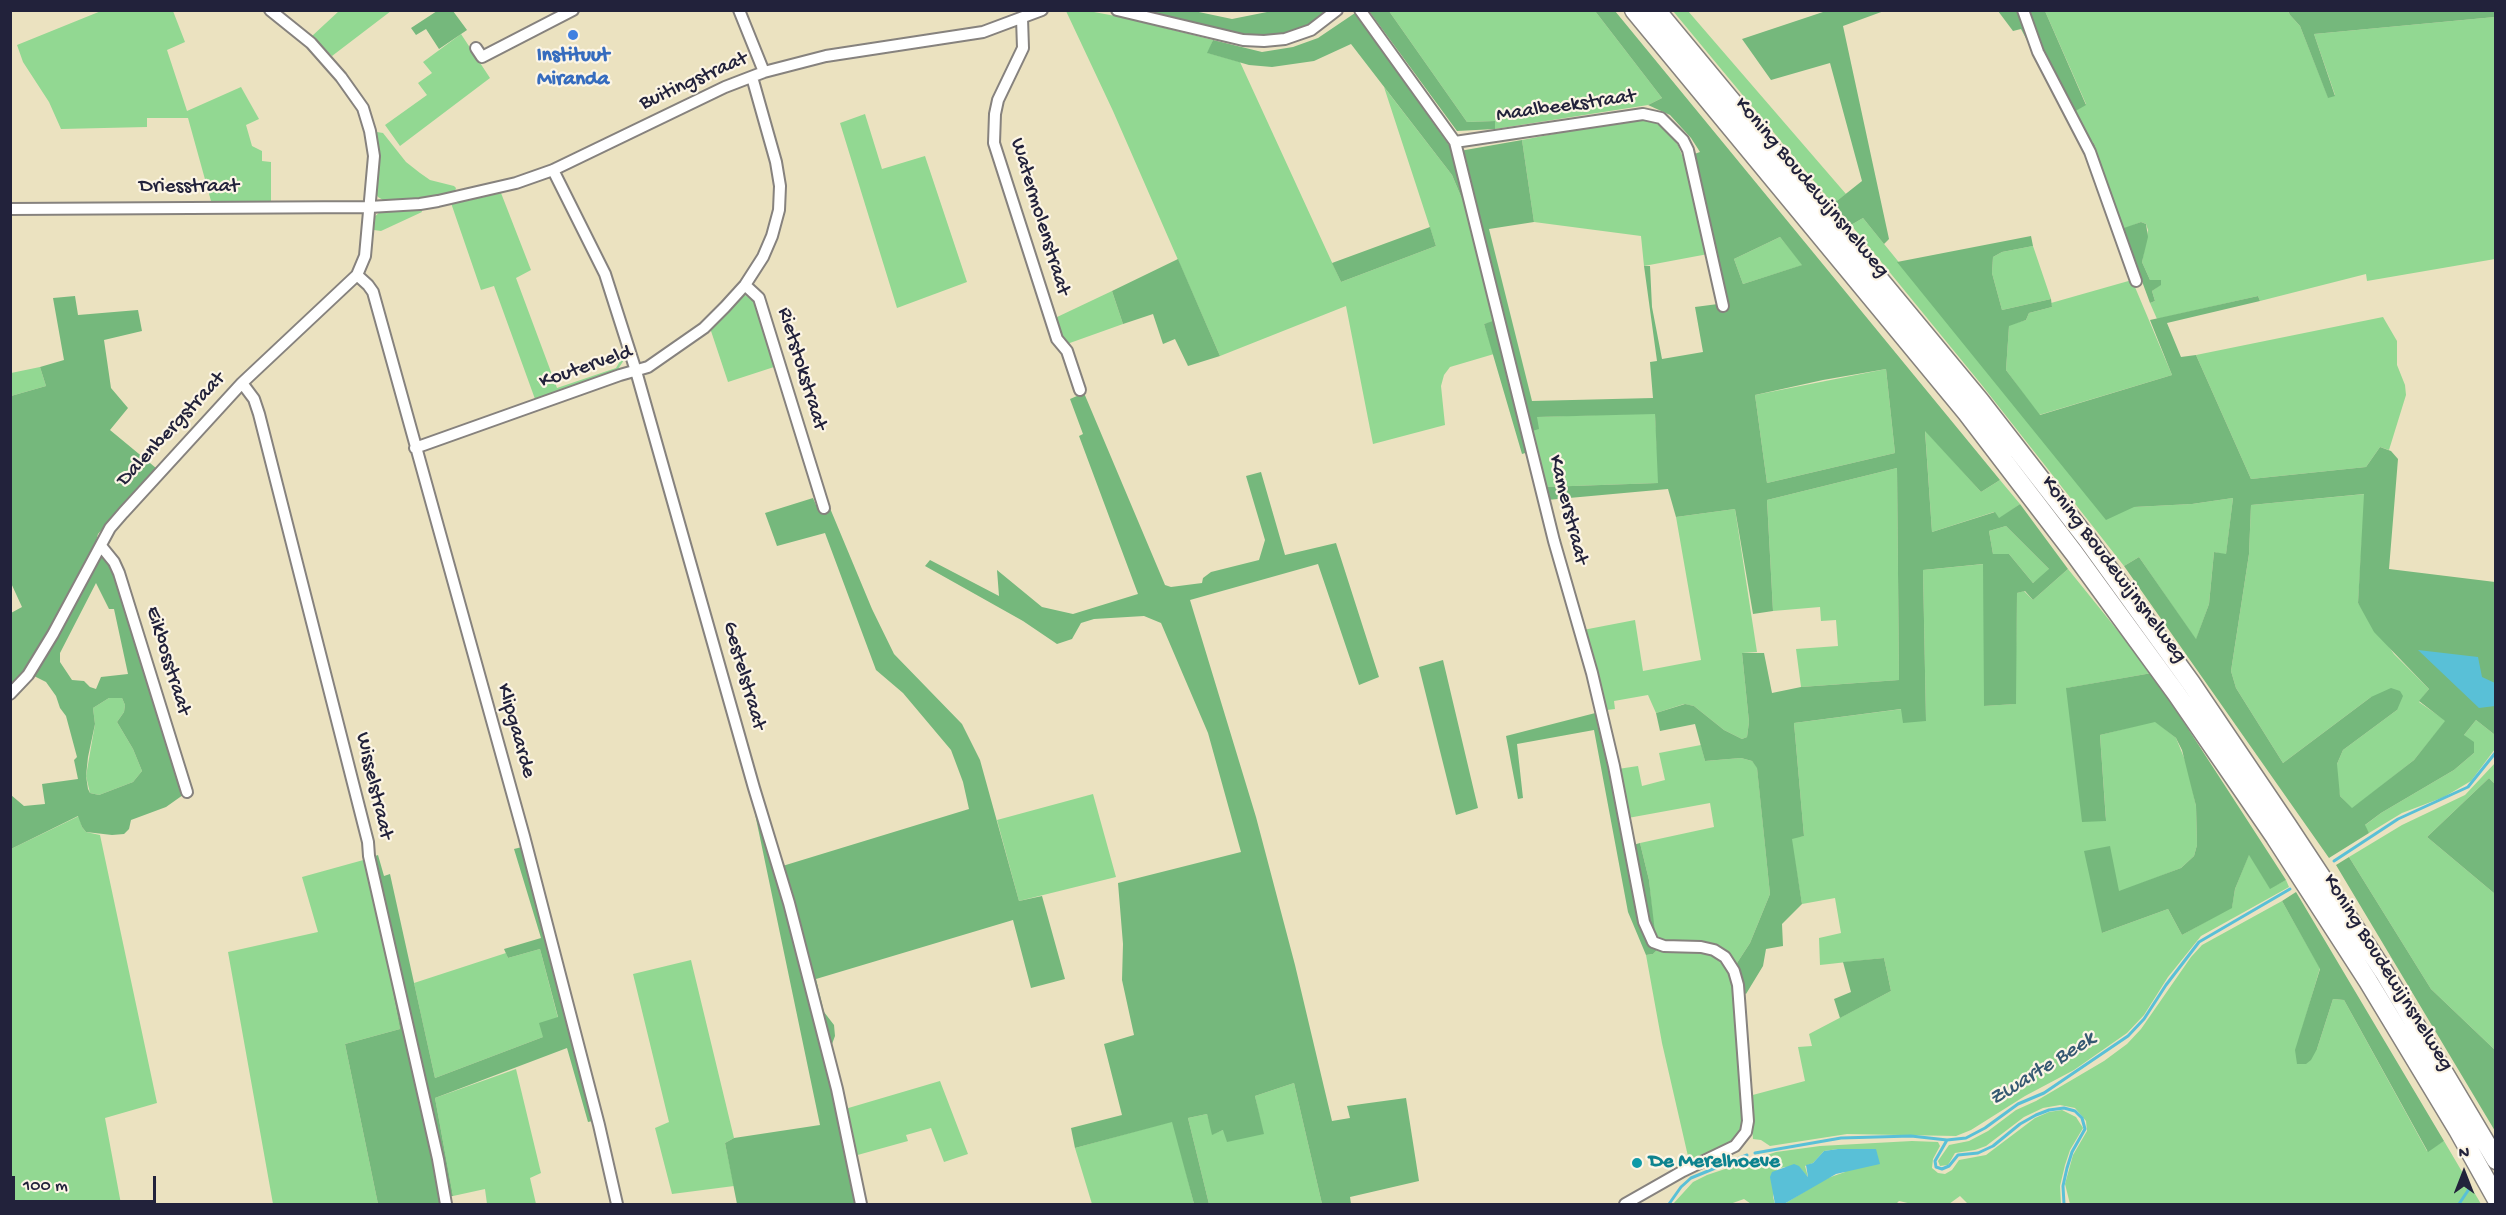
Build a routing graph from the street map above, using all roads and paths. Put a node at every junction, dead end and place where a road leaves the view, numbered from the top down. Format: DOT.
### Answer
graph roads {
  1 [pos="270,10"];
  2 [pos="573,10"];
  3 [pos="739,10"];
  4 [pos="1042,10"];
  5 [pos="1117,10"];
  6 [pos="1337,10"];
  7 [pos="1360,10"];
  8 [pos="1634,10"];
  9 [pos="1656,10"];
  10 [pos="2023,10"];
  11 [pos="1022,18"];
  12 [pos="476,48"];
  13 [pos="764,72"];
  14 [pos="752,77"];
  15 [pos="1455,142"];
  16 [pos="553,170"];
  17 [pos="369,207"];
  18 [pos="10,209"];
  19 [pos="357,275"];
  20 [pos="2136,281"];
  21 [pos="745,285"];
  22 [pos="1723,306"];
  23 [pos="636,371"];
  24 [pos="242,382"];
  25 [pos="1080,390"];
  26 [pos="415,448"];
  27 [pos="824,508"];
  28 [pos="101,546"];
  29 [pos="10,694"];
  30 [pos="188,792"];
  31 [pos="2496,1160"];
  32 [pos="2496,1198"];
  33 [pos="446,1204"];
  34 [pos="617,1204"];
  35 [pos="861,1204"];
  36 [pos="1625,1204"];
  1 -- 17 [label="street, Dalenbergstraat"];
  2 -- 12 [label="street"];
  3 -- 13 [label="street"];
  4 -- 11 [label="street, Buitingstraat"];
  5 -- 6 [label="street"];
  7 -- 15 [label="street, Kamerstraat"];
  8 -- 32 [label="highway, Koning Boudewijnsnelweg"];
  9 -- 31 [label="highway, Koning Boudewijnsnelweg"];
  10 -- 20 [label="street"];
  11 -- 13 [label="street, Buitingstraat"];
  11 -- 25 [label="street, Watermolenstraat"];
  13 -- 14 [label="street, Buitingstraat"];
  14 -- 16 [label="street, Buitingstraat"];
  14 -- 21 [label="street"];
  15 -- 22 [label="street, Maalbeekstraat"];
  15 -- 36 [label="street, Kamerstraat"];
  16 -- 17 [label="street, Buitingstraat"];
  16 -- 23 [label="street, Gestelstraat"];
  17 -- 18 [label="street, Driesstraat"];
  17 -- 19 [label="street, Dalenbergstraat"];
  19 -- 24 [label="street, Dalenbergstraat"];
  19 -- 26 [label="street, Klipgaarde"];
  21 -- 23 [label="street, Kouterveld"];
  21 -- 27 [label="street, Rietstokstraat"];
  23 -- 26 [label="street, Kouterveld"];
  23 -- 35 [label="street, Gestelstraat"];
  24 -- 28 [label="street, Dalenbergstraat"];
  24 -- 33 [label="street, Wisselstraat"];
  26 -- 34 [label="street, Klipgaarde"];
  28 -- 29 [label="street, Dalenbergstraat"];
  28 -- 30 [label="street, Eikbosstraat"];
}
